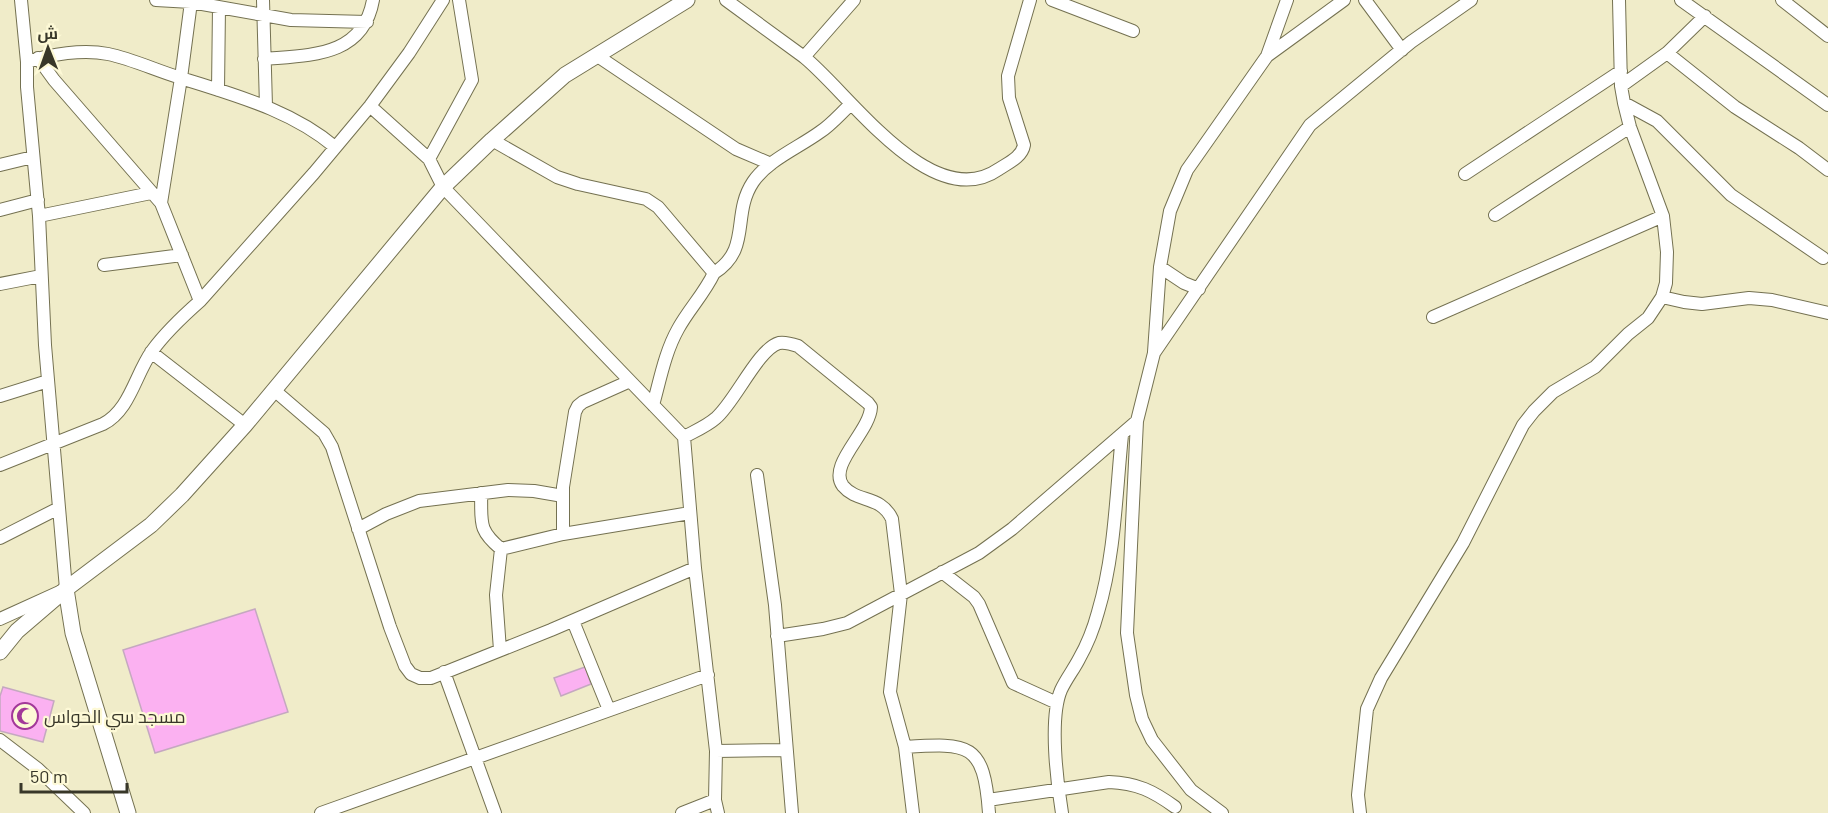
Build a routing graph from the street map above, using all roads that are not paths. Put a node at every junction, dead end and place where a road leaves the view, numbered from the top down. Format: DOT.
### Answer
graph roads {
  1 [pos="21,0"];
  2 [pos="156,0"];
  3 [pos="263,0"];
  4 [pos="373,0"];
  5 [pos="443,0"];
  6 [pos="459,0"];
  7 [pos="687,0"];
  8 [pos="726,0"];
  9 [pos="854,0"];
  10 [pos="1030,0"];
  11 [pos="1052,0"];
  12 [pos="1287,0"];
  13 [pos="1344,0"];
  14 [pos="1365,0"];
  15 [pos="1471,0"];
  16 [pos="1619,0"];
  17 [pos="1681,0"];
  18 [pos="1782,0"];
  19 [pos="191,2"];
  20 [pos="669,5"];
  21 [pos="219,7"];
  22 [pos="262,15"];
  23 [pos="1706,16"];
  24 [pos="367,22"];
  25 [pos="1133,31"];
  26 [pos="1828,36"];
  27 [pos="1402,50"];
  28 [pos="1667,53"];
  29 [pos="596,55"];
  30 [pos="1267,56"];
  31 [pos="804,57"];
  32 [pos="264,59"];
  33 [pos="33,60"];
  34 [pos="1621,71"];
  35 [pos="181,78"];
  36 [pos="1621,86"];
  37 [pos="218,90"];
  38 [pos="1624,103"];
  39 [pos="851,104"];
  40 [pos="1828,105"];
  41 [pos="266,106"];
  42 [pos="370,106"];
  43 [pos="1630,127"];
  44 [pos="492,140"];
  45 [pos="335,147"];
  46 [pos="33,157"];
  47 [pos="429,159"];
  48 [pos="771,164"];
  49 [pos="0,165"];
  50 [pos="1828,170"];
  51 [pos="1465,174"];
  52 [pos="443,187"];
  53 [pos="151,193"];
  54 [pos="38,200"];
  55 [pos="160,203"];
  56 [pos="0,210"];
  57 [pos="1495,215"];
  58 [pos="39,216"];
  59 [pos="1663,216"];
  60 [pos="182,255"];
  61 [pos="1823,258"];
  62 [pos="104,265"];
  63 [pos="1160,267"];
  64 [pos="714,273"];
  65 [pos="41,276"];
  66 [pos="0,284"];
  67 [pos="1199,289"];
  68 [pos="1662,297"];
  69 [pos="200,301"];
  70 [pos="1828,313"];
  71 [pos="1433,316"];
  72 [pos="151,352"];
  73 [pos="1154,353"];
  74 [pos="48,381"];
  75 [pos="630,381"];
  76 [pos="274,390"];
  77 [pos="0,396"];
  78 [pos="653,405"];
  79 [pos="1137,421"];
  80 [pos="245,425"];
  81 [pos="1122,435"];
  82 [pos="684,436"];
  83 [pos="55,443"];
  84 [pos="0,465"];
  85 [pos="757,475"];
  86 [pos="481,493"];
  87 [pos="563,496"];
  88 [pos="59,508"];
  89 [pos="690,513"];
  90 [pos="358,529"];
  91 [pos="563,534"];
  92 [pos="0,538"];
  93 [pos="501,549"];
  94 [pos="695,568"];
  95 [pos="942,572"];
  96 [pos="66,589"];
  97 [pos="901,594"];
  98 [pos="0,619"];
  99 [pos="573,621"];
  100 [pos="777,636"];
  101 [pos="500,650"];
  102 [pos="0,652"];
  103 [pos="444,672"];
  104 [pos="708,675"];
  105 [pos="1057,703"];
  106 [pos="609,710"];
  107 [pos="0,740"];
  108 [pos="905,747"];
  109 [pos="786,750"];
  110 [pos="716,752"];
  111 [pos="476,756"];
  112 [pos="1058,790"];
  113 [pos="1191,790"];
  114 [pos="715,800"];
  115 [pos="989,807"];
  116 [pos="1172,810"];
  117 [pos="84,813"];
  118 [pos="128,813"];
  119 [pos="321,813"];
  120 [pos="495,813"];
  121 [pos="682,813"];
  122 [pos="718,813"];
  123 [pos="792,813"];
  124 [pos="912,813"];
  125 [pos="1062,813"];
  126 [pos="1221,813"];
  127 [pos="1360,813"];
  1 -- 33 [label="street"];
  2 -- 19 [label="street"];
  3 -- 22 [label="street"];
  4 -- 24 [label="street"];
  5 -- 42 [label="street"];
  6 -- 47 [label="street"];
  7 -- 20 [label="street"];
  8 -- 31 [label="street"];
  9 -- 31 [label="street"];
  10 -- 39 [label="street"];
  11 -- 25 [label="street"];
  12 -- 30 [label="street"];
  13 -- 30 [label="street"];
  14 -- 27 [label="street"];
  15 -- 27 [label="street"];
  16 -- 34 [label="street"];
  17 -- 23 [label="street"];
  18 -- 26 [label="street"];
  19 -- 21 [label="street"];
  19 -- 35 [label="street"];
  20 -- 29 [label="street"];
  21 -- 22 [label="street"];
  21 -- 37 [label="street"];
  22 -- 24 [label="street"];
  22 -- 32 [label="street"];
  23 -- 28 [label="street"];
  23 -- 40 [label="street"];
  24 -- 32 [label="street"];
  27 -- 67 [label="street"];
  28 -- 36 [label="street"];
  28 -- 50 [label="street"];
  29 -- 44 [label="street"];
  29 -- 48 [label="street"];
  30 -- 63 [label="street"];
  31 -- 39 [label="street"];
  32 -- 41 [label="street"];
  33 -- 35 [label="street"];
  33 -- 46 [label="street"];
  33 -- 53 [label="street"];
  34 -- 36 [label="street"];
  34 -- 51 [label="street"];
  35 -- 37 [label="street"];
  35 -- 55 [label="street"];
  36 -- 38 [label="street"];
  37 -- 41 [label="street"];
  38 -- 43 [label="street"];
  38 -- 61 [label="street"];
  39 -- 48 [label="street"];
  41 -- 45 [label="street"];
  42 -- 45 [label="street"];
  42 -- 47 [label="street"];
  43 -- 57 [label="street"];
  43 -- 59 [label="street"];
  44 -- 52 [label="street"];
  44 -- 64 [label="street"];
  45 -- 69 [label="street"];
  46 -- 49 [label="street"];
  46 -- 54 [label="street"];
  47 -- 52 [label="street"];
  48 -- 64 [label="street"];
  52 -- 75 [label="street"];
  52 -- 76 [label="street"];
  53 -- 55 [label="street"];
  53 -- 58 [label="street"];
  54 -- 56 [label="street"];
  54 -- 58 [label="street"];
  55 -- 60 [label="street"];
  58 -- 65 [label="street"];
  59 -- 68 [label="street"];
  59 -- 71 [label="street"];
  60 -- 62 [label="street"];
  60 -- 69 [label="street"];
  63 -- 67 [label="street"];
  63 -- 73 [label="street"];
  64 -- 78 [label="street"];
  65 -- 66 [label="street"];
  65 -- 74 [label="street"];
  67 -- 73 [label="street"];
  68 -- 70 [label="street"];
  68 -- 127 [label="street"];
  69 -- 72 [label="street"];
  72 -- 80 [label="street"];
  72 -- 83 [label="street"];
  73 -- 79 [label="street"];
  74 -- 77 [label="street"];
  74 -- 83 [label="street"];
  75 -- 78 [label="street"];
  75 -- 87 [label="street"];
  76 -- 80 [label="street"];
  76 -- 90 [label="street"];
  78 -- 82 [label="street"];
  79 -- 81 [label="street"];
  79 -- 113 [label="street"];
  80 -- 96 [label="street"];
  81 -- 95 [label="street"];
  81 -- 105 [label="street"];
  82 -- 89 [label="street"];
  82 -- 97 [label="street"];
  83 -- 84 [label="street"];
  83 -- 88 [label="street"];
  85 -- 100 [label="street"];
  86 -- 87 [label="street"];
  86 -- 90 [label="street"];
  86 -- 93 [label="street"];
  87 -- 91 [label="street"];
  88 -- 92 [label="street"];
  88 -- 96 [label="street"];
  89 -- 91 [label="street"];
  89 -- 94 [label="street"];
  90 -- 103 [label="street"];
  91 -- 93 [label="street"];
  93 -- 101 [label="street"];
  94 -- 99 [label="street"];
  94 -- 104 [label="street"];
  95 -- 97 [label="street"];
  95 -- 105 [label="street"];
  96 -- 98 [label="street"];
  96 -- 102 [label="street"];
  96 -- 118 [label="street"];
  97 -- 100 [label="street"];
  97 -- 108 [label="street"];
  99 -- 101 [label="street"];
  99 -- 106 [label="street"];
  100 -- 109 [label="street"];
  101 -- 103 [label="street"];
  103 -- 111 [label="street"];
  104 -- 106 [label="street"];
  104 -- 110 [label="street"];
  105 -- 112 [label="street"];
  106 -- 111 [label="street"];
  107 -- 117 [label="street"];
  108 -- 115 [label="street"];
  108 -- 124 [label="street"];
  109 -- 110 [label="street"];
  109 -- 123 [label="street"];
  110 -- 114 [label="street"];
  111 -- 119 [label="street"];
  111 -- 120 [label="street"];
  112 -- 115 [label="street"];
  112 -- 116 [label="street"];
  112 -- 125 [label="street"];
  113 -- 116 [label="street"];
  113 -- 126 [label="street"];
  114 -- 121 [label="street"];
  114 -- 122 [label="street"];
}
